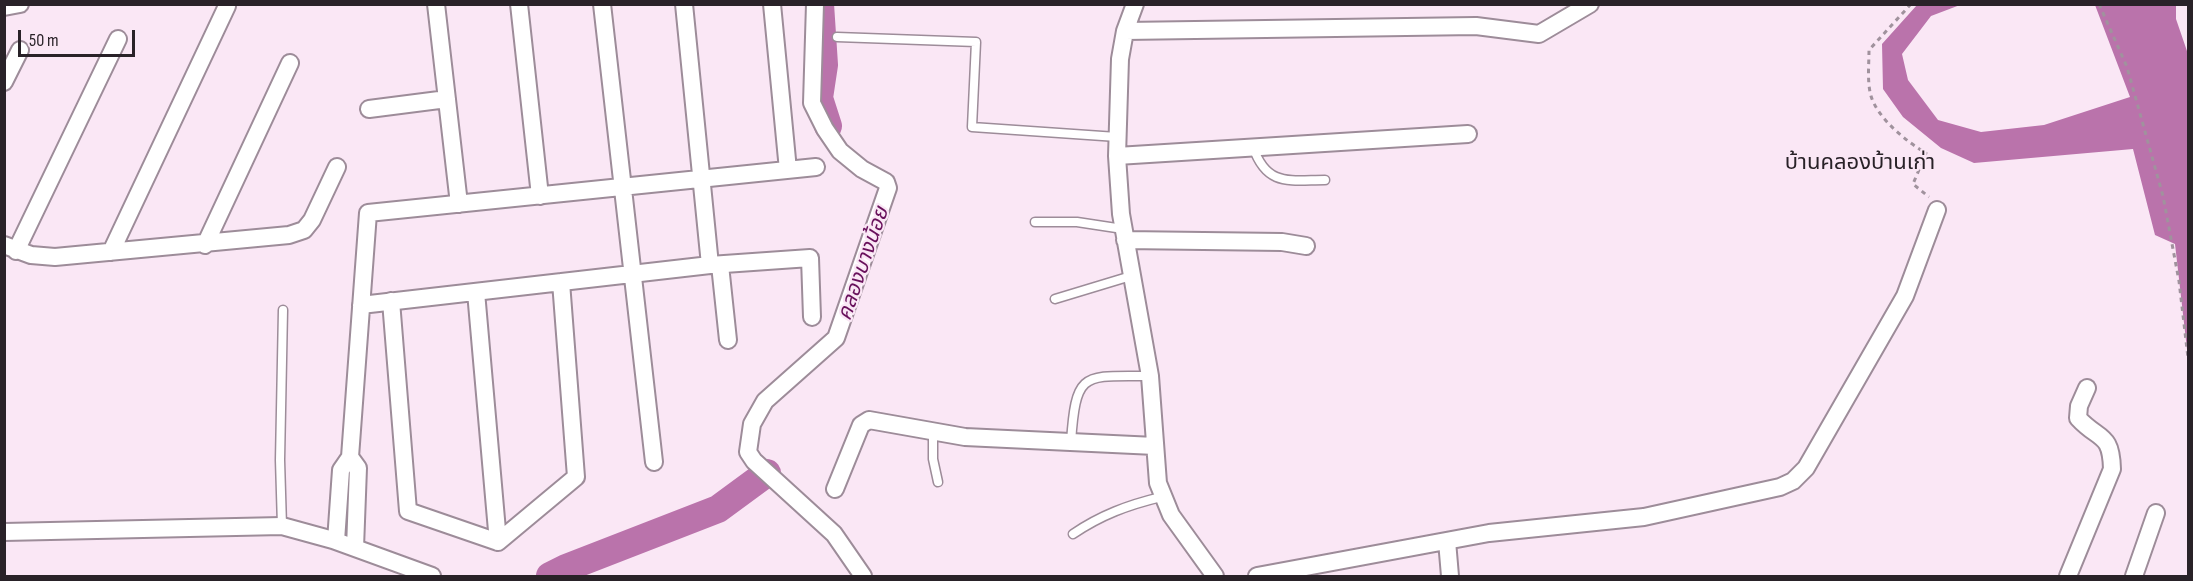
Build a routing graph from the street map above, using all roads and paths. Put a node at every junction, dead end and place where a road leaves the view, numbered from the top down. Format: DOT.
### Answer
graph roads {
  1 [pos="436,4"];
  2 [pos="519,4"];
  3 [pos="602,4"];
  4 [pos="684,4"];
  5 [pos="772,4"];
  6 [pos="815,4"];
  7 [pos="1135,4"];
  8 [pos="1590,4"];
  9 [pos="1911,4"];
  10 [pos="2099,4"];
  11 [pos="227,6"];
  12 [pos="1125,31"];
  13 [pos="837,37"];
  14 [pos="118,39"];
  15 [pos="20,50"];
  16 [pos="290,63"];
  17 [pos="4,82"];
  18 [pos="447,99"];
  19 [pos="369,109"];
  20 [pos="1468,134"];
  21 [pos="1117,137"];
  22 [pos="1253,147"];
  23 [pos="1117,156"];
  24 [pos="337,167"];
  25 [pos="816,167"];
  26 [pos="788,170"];
  27 [pos="701,180"];
  28 [pos="1325,180"];
  29 [pos="623,188"];
  30 [pos="540,196"];
  31 [pos="459,204"];
  32 [pos="1937,210"];
  33 [pos="1035,222"];
  34 [pos="1124,235"];
  35 [pos="205,245"];
  36 [pos="1306,246"];
  37 [pos="10,248"];
  38 [pos="111,252"];
  39 [pos="715,265"];
  40 [pos="632,274"];
  41 [pos="1131,276"];
  42 [pos="561,282"];
  43 [pos="476,292"];
  44 [pos="1055,299"];
  45 [pos="391,301"];
  46 [pos="361,305"];
  47 [pos="284,310"];
  48 [pos="812,317"];
  49 [pos="728,340"];
  50 [pos="2188,358"];
  51 [pos="1150,376"];
  52 [pos="2087,388"];
  53 [pos="933,432"];
  54 [pos="1071,442"];
  55 [pos="1155,446"];
  56 [pos="350,457"];
  57 [pos="654,462"];
  58 [pos="938,482"];
  59 [pos="835,489"];
  60 [pos="1161,497"];
  61 [pos="2156,513"];
  62 [pos="282,526"];
  63 [pos="4,532"];
  64 [pos="1073,534"];
  65 [pos="1447,540"];
  66 [pos="336,541"];
  67 [pos="498,542"];
  68 [pos="355,548"];
  69 [pos="432,576"];
  70 [pos="863,576"];
  71 [pos="1215,576"];
  72 [pos="1257,576"];
  73 [pos="1450,576"];
  74 [pos="2068,576"];
  75 [pos="2134,576"];
  1 -- 18 [label="street"];
  2 -- 30 [label="street"];
  3 -- 29 [label="street"];
  4 -- 27 [label="street"];
  5 -- 26 [label="street"];
  6 -- 70 [label="street"];
  7 -- 12 [label="street"];
  8 -- 12 [label="street"];
  9 -- 32 [label="path"];
  10 -- 50 [label="path"];
  11 -- 38 [label="street"];
  12 -- 21 [label="street"];
  13 -- 21 [label="lane"];
  14 -- 37 [label="street"];
  15 -- 17 [label="street"];
  16 -- 35 [label="street"];
  18 -- 19 [label="street"];
  18 -- 31 [label="street"];
  20 -- 22 [label="street"];
  21 -- 23 [label="street"];
  22 -- 23 [label="street"];
  22 -- 28 [label="lane"];
  23 -- 34 [label="street"];
  24 -- 35 [label="street"];
  25 -- 26 [label="street"];
  26 -- 27 [label="street"];
  27 -- 29 [label="street"];
  27 -- 39 [label="street"];
  29 -- 30 [label="street"];
  29 -- 40 [label="street"];
  30 -- 31 [label="street"];
  31 -- 46 [label="street"];
  32 -- 65 [label="street"];
  33 -- 34 [label="lane"];
  34 -- 36 [label="street"];
  34 -- 41 [label="street"];
  35 -- 38 [label="street"];
  37 -- 38 [label="street"];
  39 -- 40 [label="street"];
  39 -- 48 [label="street"];
  39 -- 49 [label="street"];
  40 -- 42 [label="street"];
  40 -- 57 [label="street"];
  41 -- 44 [label="lane"];
  41 -- 51 [label="street"];
  42 -- 43 [label="street"];
  42 -- 67 [label="street"];
  43 -- 45 [label="street"];
  43 -- 67 [label="street"];
  45 -- 46 [label="street"];
  45 -- 67 [label="street"];
  46 -- 56 [label="street"];
  47 -- 62 [label="lane"];
  51 -- 54 [label="lane"];
  51 -- 55 [label="street"];
  52 -- 74 [label="street"];
  53 -- 54 [label="street"];
  53 -- 58 [label="lane"];
  53 -- 59 [label="street"];
  54 -- 55 [label="street"];
  55 -- 60 [label="street"];
  56 -- 66 [label="street"];
  56 -- 68 [label="street"];
  60 -- 64 [label="lane"];
  60 -- 71 [label="street"];
  61 -- 75 [label="street"];
  62 -- 63 [label="street"];
  62 -- 66 [label="street"];
  65 -- 72 [label="street"];
  65 -- 73 [label="street"];
  66 -- 68 [label="street"];
  68 -- 69 [label="street"];
}
